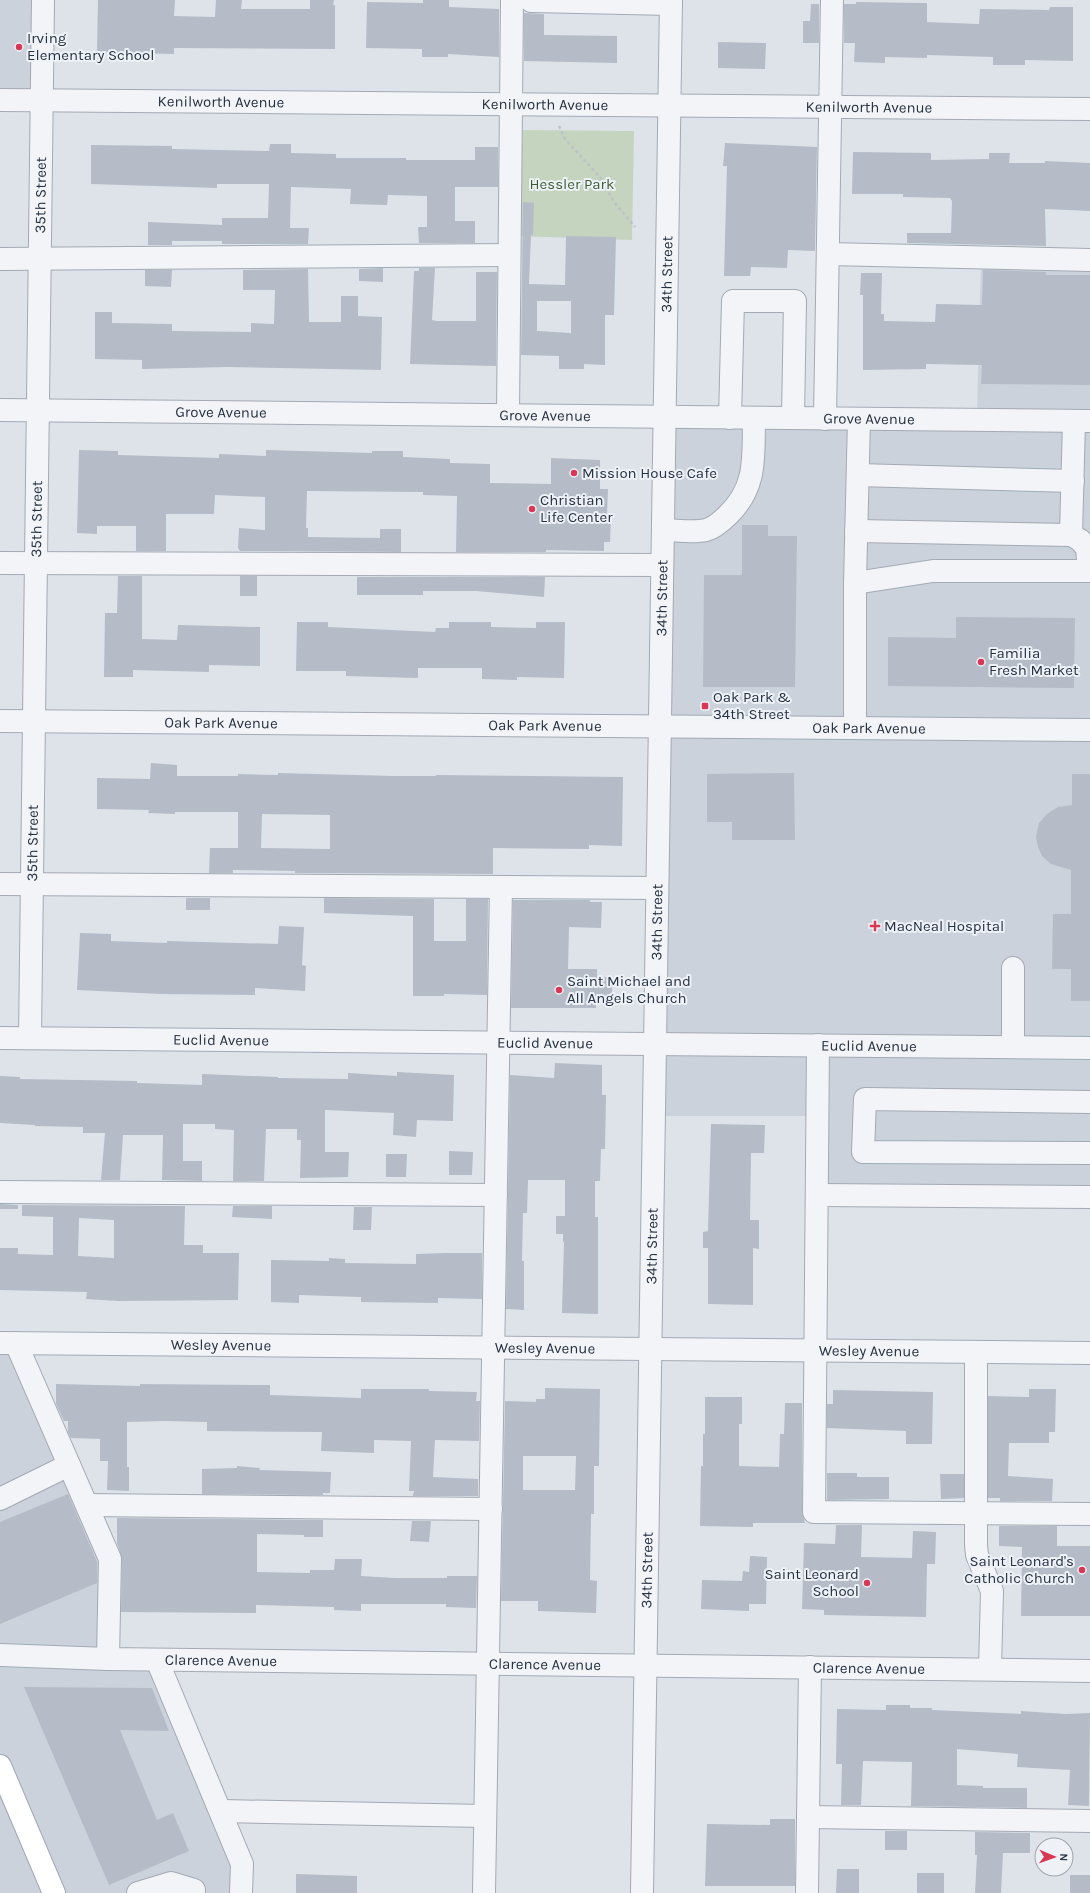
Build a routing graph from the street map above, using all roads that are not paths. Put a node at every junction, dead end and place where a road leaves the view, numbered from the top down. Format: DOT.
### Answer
graph roads {
  1 [pos="43,0"];
  2 [pos="832,0"];
  3 [pos="521,1"];
  4 [pos="671,2"];
  5 [pos="0,100"];
  6 [pos="42,101"];
  7 [pos="511,104"];
  8 [pos="669,106"];
  9 [pos="830,107"];
  10 [pos="1090,109"];
  11 [pos="828,254"];
  12 [pos="509,255"];
  13 [pos="0,259"];
  14 [pos="40,259"];
  15 [pos="1090,260"];
  16 [pos="0,410"];
  17 [pos="38,410"];
  18 [pos="508,415"];
  19 [pos="665,417"];
  20 [pos="730,418"];
  21 [pos="754,418"];
  22 [pos="793,418"];
  23 [pos="825,418"];
  24 [pos="859,419"];
  25 [pos="1082,421"];
  26 [pos="858,475"];
  27 [pos="1073,481"];
  28 [pos="663,530"];
  29 [pos="856,531"];
  30 [pos="1071,535"];
  31 [pos="0,563"];
  32 [pos="36,564"];
  33 [pos="662,565"];
  34 [pos="1089,571"];
  35 [pos="855,583"];
  36 [pos="0,721"];
  37 [pos="34,721"];
  38 [pos="660,727"];
  39 [pos="855,728"];
  40 [pos="1090,730"];
  41 [pos="0,884"];
  42 [pos="32,884"];
  43 [pos="501,887"];
  44 [pos="658,888"];
  45 [pos="1013,968"];
  46 [pos="0,1038"];
  47 [pos="30,1038"];
  48 [pos="498,1042"];
  49 [pos="655,1044"];
  50 [pos="818,1045"];
  51 [pos="1013,1047"];
  52 [pos="1090,1048"];
  53 [pos="1090,1102"];
  54 [pos="1090,1153"];
  55 [pos="0,1192"];
  56 [pos="496,1195"];
  57 [pos="817,1195"];
  58 [pos="1090,1197"];
  59 [pos="8,1343"];
  60 [pos="493,1348"];
  61 [pos="651,1349"];
  62 [pos="816,1351"];
  63 [pos="976,1352"];
  64 [pos="1090,1353"];
  65 [pos="69,1465"];
  66 [pos="0,1499"];
  67 [pos="87,1506"];
  68 [pos="490,1509"];
  69 [pos="976,1514"];
  70 [pos="1090,1514"];
  71 [pos="0,1655"];
  72 [pos="108,1659"];
  73 [pos="157,1660"];
  74 [pos="488,1663"];
  75 [pos="646,1665"];
  76 [pos="810,1667"];
  77 [pos="990,1669"];
  78 [pos="1090,1671"];
  79 [pos="0,1766"];
  80 [pos="221,1811"];
  81 [pos="485,1816"];
  82 [pos="808,1817"];
  83 [pos="1090,1821"];
  84 [pos="54,1893"];
  85 [pos="138,1893"];
  86 [pos="194,1893"];
  87 [pos="241,1893"];
  88 [pos="484,1893"];
  89 [pos="642,1893"];
  90 [pos="807,1893"];
  1 -- 6 [label="street, 35th Street"];
  2 -- 9 [label="street"];
  3 -- 4 [label="street"];
  3 -- 7 [label="street"];
  4 -- 8 [label="street, 34th Street"];
  5 -- 6 [label="street, Kenilworth Avenue"];
  6 -- 7 [label="street, Kenilworth Avenue"];
  6 -- 14 [label="street, 35th Street"];
  7 -- 8 [label="street, Kenilworth Avenue"];
  7 -- 12 [label="street"];
  8 -- 9 [label="street, Kenilworth Avenue"];
  8 -- 19 [label="street, 34th Street"];
  9 -- 10 [label="street, Kenilworth Avenue"];
  9 -- 11 [label="street"];
  11 -- 15 [label="street"];
  11 -- 23 [label="street"];
  12 -- 14 [label="street"];
  12 -- 18 [label="street"];
  13 -- 14 [label="street"];
  14 -- 17 [label="street, 35th Street"];
  16 -- 17 [label="street, Grove Avenue"];
  17 -- 18 [label="street, Grove Avenue"];
  17 -- 32 [label="street, 35th Street"];
  18 -- 19 [label="street, Grove Avenue"];
  19 -- 20 [label="street, Grove Avenue"];
  19 -- 28 [label="street, 34th Street"];
  20 -- 21 [label="street, Grove Avenue"];
  20 -- 22 [label="street"];
  21 -- 22 [label="street, Grove Avenue"];
  21 -- 28 [label="street"];
  22 -- 23 [label="street, Grove Avenue"];
  23 -- 24 [label="street, Grove Avenue"];
  24 -- 25 [label="street, Grove Avenue"];
  24 -- 26 [label="street"];
  25 -- 27 [label="street"];
  26 -- 27 [label="street"];
  26 -- 29 [label="street"];
  27 -- 30 [label="street"];
  28 -- 33 [label="street, 34th Street"];
  29 -- 30 [label="street"];
  29 -- 35 [label="street"];
  30 -- 34 [label="street"];
  31 -- 32 [label="street"];
  32 -- 33 [label="street"];
  32 -- 37 [label="street, 35th Street"];
  33 -- 38 [label="street, 34th Street"];
  34 -- 35 [label="street"];
  35 -- 39 [label="street"];
  36 -- 37 [label="street, Oak Park Avenue"];
  37 -- 38 [label="street, Oak Park Avenue"];
  37 -- 42 [label="street, 35th Street"];
  38 -- 39 [label="street, Oak Park Avenue"];
  38 -- 44 [label="street, 34th Street"];
  39 -- 40 [label="street, Oak Park Avenue"];
  41 -- 42 [label="street"];
  42 -- 43 [label="street"];
  42 -- 47 [label="street, 35th Street"];
  43 -- 44 [label="street"];
  43 -- 48 [label="street"];
  44 -- 49 [label="street, 34th Street"];
  45 -- 51 [label="street"];
  46 -- 47 [label="street, Euclid Avenue"];
  47 -- 48 [label="street, Euclid Avenue"];
  48 -- 49 [label="street, Euclid Avenue"];
  48 -- 56 [label="street"];
  49 -- 50 [label="street, Euclid Avenue"];
  49 -- 61 [label="street, 34th Street"];
  50 -- 51 [label="street, Euclid Avenue"];
  50 -- 57 [label="street"];
  51 -- 52 [label="street, Euclid Avenue"];
  53 -- 54 [label="street"];
  55 -- 56 [label="street"];
  56 -- 60 [label="street"];
  57 -- 58 [label="street"];
  57 -- 62 [label="street"];
  59 -- 60 [label="street, Wesley Avenue"];
  59 -- 65 [label="street"];
  60 -- 61 [label="street, Wesley Avenue"];
  60 -- 68 [label="street"];
  61 -- 62 [label="street, Wesley Avenue"];
  61 -- 75 [label="street, 34th Street"];
  62 -- 63 [label="street, Wesley Avenue"];
  62 -- 69 [label="street"];
  63 -- 64 [label="street, Wesley Avenue"];
  63 -- 69 [label="street"];
  65 -- 66 [label="street"];
  65 -- 67 [label="street"];
  67 -- 68 [label="street"];
  67 -- 72 [label="street"];
  68 -- 74 [label="street"];
  69 -- 70 [label="street"];
  69 -- 77 [label="street"];
  71 -- 72 [label="street, Clarence Avenue"];
  72 -- 73 [label="street, Clarence Avenue"];
  73 -- 74 [label="street, Clarence Avenue"];
  73 -- 80 [label="street"];
  74 -- 75 [label="street, Clarence Avenue"];
  74 -- 81 [label="street"];
  75 -- 76 [label="street, Clarence Avenue"];
  75 -- 89 [label="street, 34th Street"];
  76 -- 77 [label="street, Clarence Avenue"];
  76 -- 82 [label="street"];
  77 -- 78 [label="street, Clarence Avenue"];
  79 -- 84 [label="main road"];
  80 -- 81 [label="street"];
  80 -- 87 [label="street"];
  81 -- 88 [label="street"];
  82 -- 83 [label="street"];
  82 -- 90 [label="street"];
  85 -- 86 [label="street"];
}
